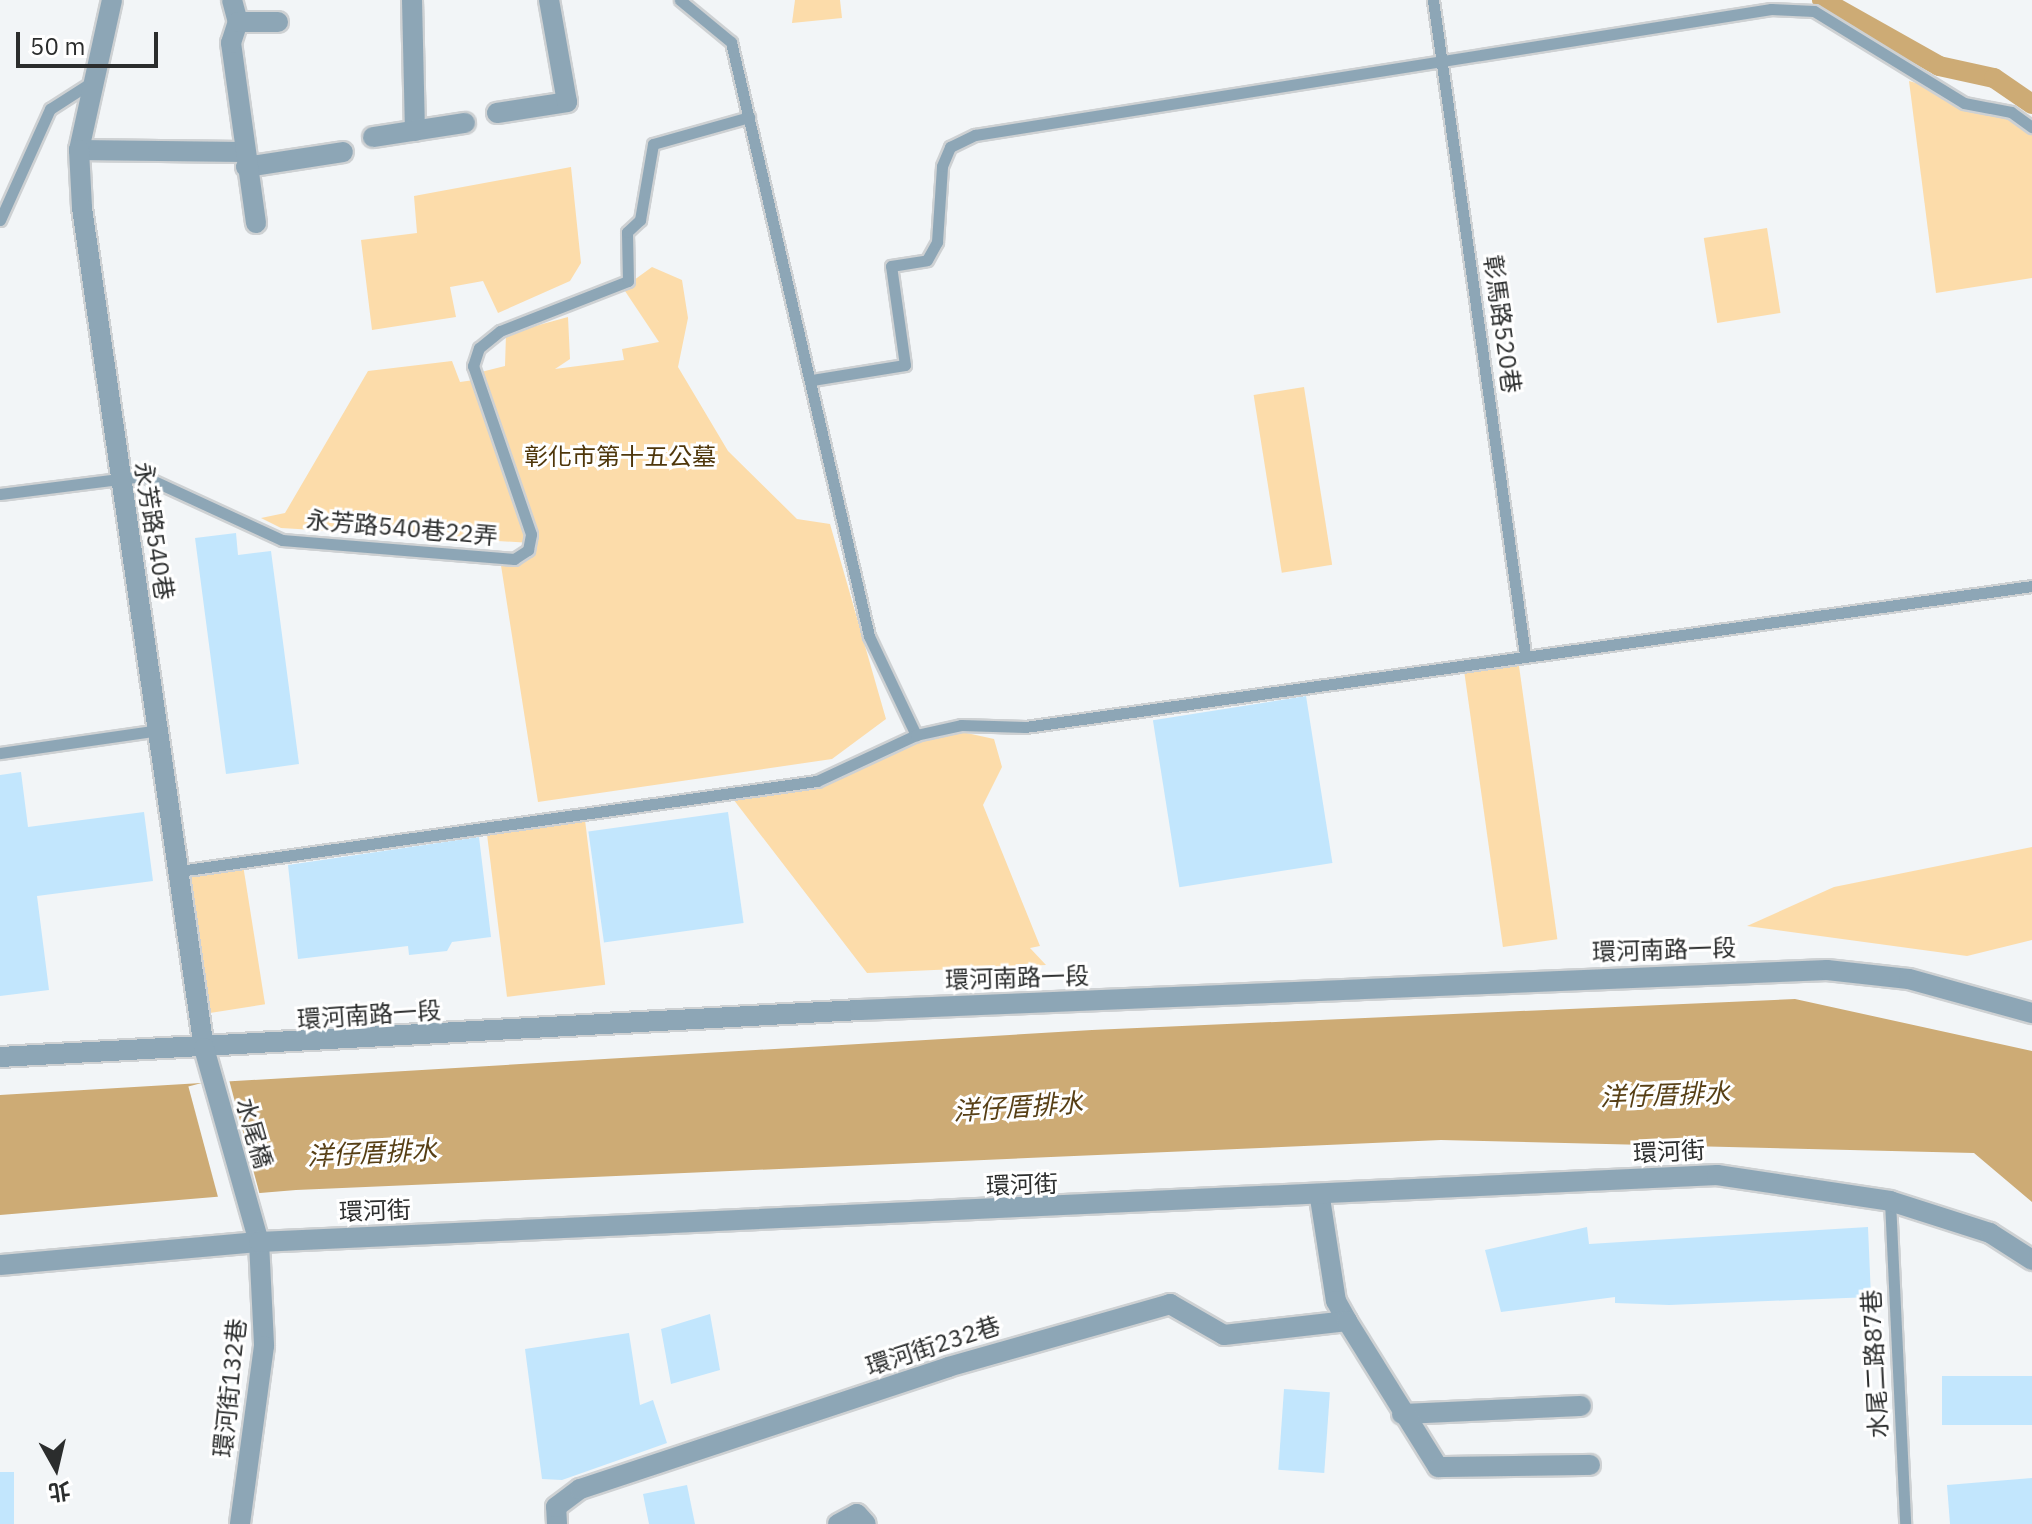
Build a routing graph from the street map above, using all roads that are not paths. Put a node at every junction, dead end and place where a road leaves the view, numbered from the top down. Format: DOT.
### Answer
graph roads {
  1 [pos="112,0"];
  2 [pos="232,0"];
  3 [pos="412,0"];
  4 [pos="549,0"];
  5 [pos="680,0"];
  6 [pos="1433,0"];
  7 [pos="238,22"];
  8 [pos="278,22"];
  9 [pos="1445,64"];
  10 [pos="89,84"];
  11 [pos="497,113"];
  12 [pos="749,117"];
  13 [pos="465,123"];
  14 [pos="2032,127"];
  15 [pos="415,131"];
  16 [pos="373,137"];
  17 [pos="79,150"];
  18 [pos="343,152"];
  19 [pos="244,159"];
  20 [pos="0,220"];
  21 [pos="256,223"];
  22 [pos="812,380"];
  23 [pos="119,478"];
  24 [pos="0,494"];
  25 [pos="2032,586"];
  26 [pos="1525,655"];
  27 [pos="160,730"];
  28 [pos="916,735"];
  29 [pos="0,753"];
  30 [pos="179,871"];
  31 [pos="2032,1013"];
  32 [pos="204,1048"];
  33 [pos="0,1057"];
  34 [pos="209,1071"];
  35 [pos="1320,1198"];
  36 [pos="1890,1201"];
  37 [pos="248,1210"];
  38 [pos="259,1242"];
  39 [pos="2032,1260"];
  40 [pos="0,1265"];
  41 [pos="1347,1321"];
  42 [pos="1581,1406"];
  43 [pos="1402,1414"];
  44 [pos="1590,1465"];
  45 [pos="240,1524"];
  46 [pos="557,1524"];
  47 [pos="838,1524"];
  48 [pos="866,1524"];
  49 [pos="1905,1524"];
  1 -- 10 [label="street, 永芳路540巷"];
  2 -- 7 [label="street"];
  3 -- 15 [label="street"];
  4 -- 11 [label="street"];
  5 -- 12 [label="lane"];
  6 -- 9 [label="lane, 彰馬路520巷"];
  7 -- 8 [label="street"];
  7 -- 19 [label="street"];
  9 -- 14 [label="lane"];
  9 -- 22 [label="lane"];
  9 -- 26 [label="lane, 彰馬路520巷"];
  10 -- 17 [label="street, 永芳路540巷"];
  10 -- 20 [label="lane"];
  12 -- 22 [label="lane"];
  12 -- 23 [label="lane, 永芳路540巷22弄"];
  13 -- 15 [label="street"];
  15 -- 16 [label="street"];
  17 -- 19 [label="street"];
  17 -- 23 [label="street, 永芳路540巷"];
  18 -- 19 [label="street"];
  19 -- 21 [label="street"];
  22 -- 28 [label="lane"];
  23 -- 24 [label="lane, 永芳路540巷22弄"];
  23 -- 27 [label="street, 永芳路540巷"];
  25 -- 26 [label="lane"];
  26 -- 28 [label="lane"];
  27 -- 29 [label="lane"];
  27 -- 30 [label="street, 永芳路540巷"];
  28 -- 30 [label="lane"];
  30 -- 32 [label="street, 永芳路540巷"];
  31 -- 32 [label="street, 環河南路一段"];
  32 -- 33 [label="street, 環河南路一段"];
  32 -- 34 [label="street, 永芳路540巷"];
  34 -- 37 [label="street, 水尾橋"];
  35 -- 36 [label="street, 環河街"];
  35 -- 38 [label="street, 環河街"];
  35 -- 41 [label="street"];
  36 -- 39 [label="street, 環河街"];
  36 -- 49 [label="lane, 水尾二路87巷"];
  37 -- 38 [label="street, 環河街132巷"];
  38 -- 40 [label="street, 環河街"];
  38 -- 45 [label="street, 環河街132巷"];
  41 -- 43 [label="street"];
  41 -- 46 [label="street, 環河街232巷"];
  42 -- 43 [label="street"];
  43 -- 44 [label="street"];
  47 -- 48 [label="street"];
}
